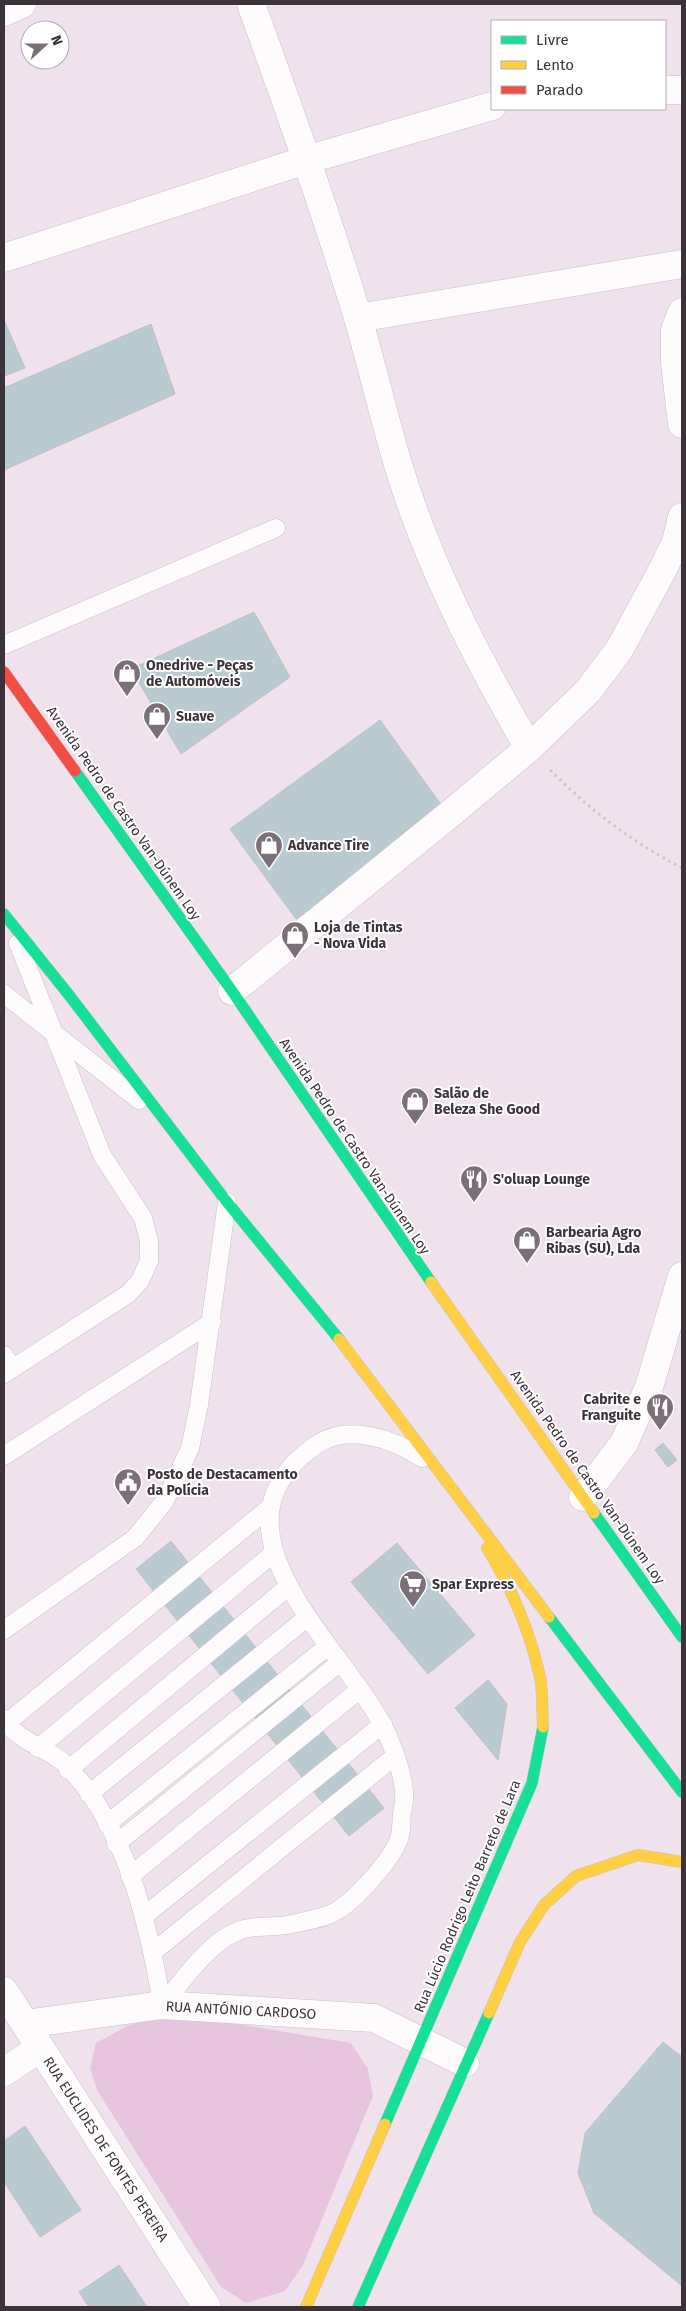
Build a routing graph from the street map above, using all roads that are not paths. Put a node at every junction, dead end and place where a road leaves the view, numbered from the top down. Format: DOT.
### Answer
graph roads {
  1 [pos="22,4"];
  2 [pos="251,4"];
  3 [pos="4,12"];
  4 [pos="666,90"];
  5 [pos="682,90"];
  6 [pos="491,106"];
  7 [pos="306,160"];
  8 [pos="4,258"];
  9 [pos="682,264"];
  10 [pos="682,312"];
  11 [pos="358,318"];
  12 [pos="682,424"];
  13 [pos="682,517"];
  14 [pos="276,528"];
  15 [pos="4,645"];
  16 [pos="4,672"];
  17 [pos="4,690"];
  18 [pos="35,714"];
  19 [pos="529,748"];
  20 [pos="7,919"];
  21 [pos="232,991"];
  22 [pos="4,994"];
  23 [pos="52,1032"];
  24 [pos="166,1120"];
  25 [pos="227,1202"];
  26 [pos="682,1276"];
  27 [pos="212,1322"];
  28 [pos="7,1366"];
  29 [pos="4,1456"];
  30 [pos="436,1466"];
  31 [pos="583,1497"];
  32 [pos="269,1508"];
  33 [pos="275,1552"];
  34 [pos="289,1586"];
  35 [pos="308,1617"];
  36 [pos="677,1620"];
  37 [pos="4,1630"];
  38 [pos="328,1646"];
  39 [pos="340,1663"];
  40 [pos="359,1690"];
  41 [pos="5,1722"];
  42 [pos="383,1724"];
  43 [pos="38,1748"];
  44 [pos="395,1756"];
  45 [pos="68,1770"];
  46 [pos="682,1792"];
  47 [pos="89,1794"];
  48 [pos="107,1824"];
  49 [pos="116,1844"];
  50 [pos="682,1862"];
  51 [pos="130,1876"];
  52 [pos="144,1916"];
  53 [pos="153,1952"];
  54 [pos="4,1991"];
  55 [pos="162,2005"];
  56 [pos="25,2024"];
  57 [pos="422,2041"];
  58 [pos="40,2048"];
  59 [pos="465,2063"];
  60 [pos="4,2072"];
  61 [pos="207,2307"];
  62 [pos="306,2307"];
  63 [pos="358,2307"];
  1 -- 3 [label="street"];
  2 -- 7 [label="street"];
  4 -- 5 [label="street"];
  6 -- 7 [label="street"];
  7 -- 8 [label="street"];
  7 -- 11 [label="street"];
  9 -- 11 [label="street"];
  10 -- 12 [label="street"];
  11 -- 19 [label="street"];
  13 -- 19 [label="street"];
  14 -- 15 [label="lane"];
  16 -- 18 [label="main road, Avenida Pedro de Castro Van-Dúnem Loy"];
  17 -- 18 [label="main road"];
  18 -- 21 [label="main road, Avenida Pedro de Castro Van-Dúnem Loy"];
  19 -- 21 [label="street"];
  20 -- 23 [label="lane"];
  20 -- 24 [label="main road"];
  21 -- 31 [label="main road, Avenida Pedro de Castro Van-Dúnem Loy"];
  22 -- 23 [label="lane"];
  23 -- 24 [label="lane"];
  23 -- 28 [label="lane"];
  24 -- 25 [label="main road"];
  25 -- 27 [label="lane"];
  25 -- 30 [label="main road"];
  26 -- 31 [label="street"];
  27 -- 29 [label="lane"];
  27 -- 37 [label="lane"];
  30 -- 32 [label="lane"];
  30 -- 46 [label="main road"];
  30 -- 57 [label="main road, Rua Lúcio Rodrigo Leito Barreto de Lara"];
  31 -- 36 [label="main road, Avenida Pedro de Castro Van-Dúnem Loy"];
  32 -- 33 [label="lane"];
  32 -- 41 [label="lane"];
  33 -- 34 [label="lane"];
  33 -- 43 [label="lane"];
  34 -- 35 [label="lane"];
  34 -- 45 [label="lane"];
  35 -- 38 [label="lane"];
  35 -- 47 [label="lane"];
  38 -- 39 [label="lane"];
  38 -- 48 [label="lane"];
  39 -- 40 [label="lane"];
  39 -- 49 [label="lane"];
  40 -- 42 [label="lane"];
  40 -- 51 [label="lane"];
  41 -- 43 [label="lane"];
  42 -- 44 [label="lane"];
  42 -- 52 [label="lane"];
  43 -- 45 [label="lane"];
  44 -- 53 [label="lane"];
  44 -- 55 [label="lane"];
  45 -- 47 [label="lane"];
  47 -- 48 [label="lane"];
  48 -- 49 [label="lane"];
  49 -- 51 [label="lane"];
  50 -- 59 [label="main road"];
  51 -- 52 [label="lane"];
  52 -- 53 [label="lane"];
  53 -- 55 [label="lane"];
  54 -- 56 [label="street, RUA EUCLIDES DE FONTES PEREIRA"];
  55 -- 56 [label="street, RUA ANTÓNIO CARDOSO"];
  55 -- 57 [label="street, RUA ANTÓNIO CARDOSO"];
  56 -- 58 [label="street, RUA EUCLIDES DE FONTES PEREIRA"];
  57 -- 59 [label="street, RUA ANTÓNIO CARDOSO"];
  57 -- 62 [label="main road, Rua Lúcio Rodrigo Leito Barreto de Lara"];
  58 -- 60 [label="street"];
  58 -- 61 [label="street, RUA EUCLIDES DE FONTES PEREIRA"];
  59 -- 63 [label="main road"];
}
